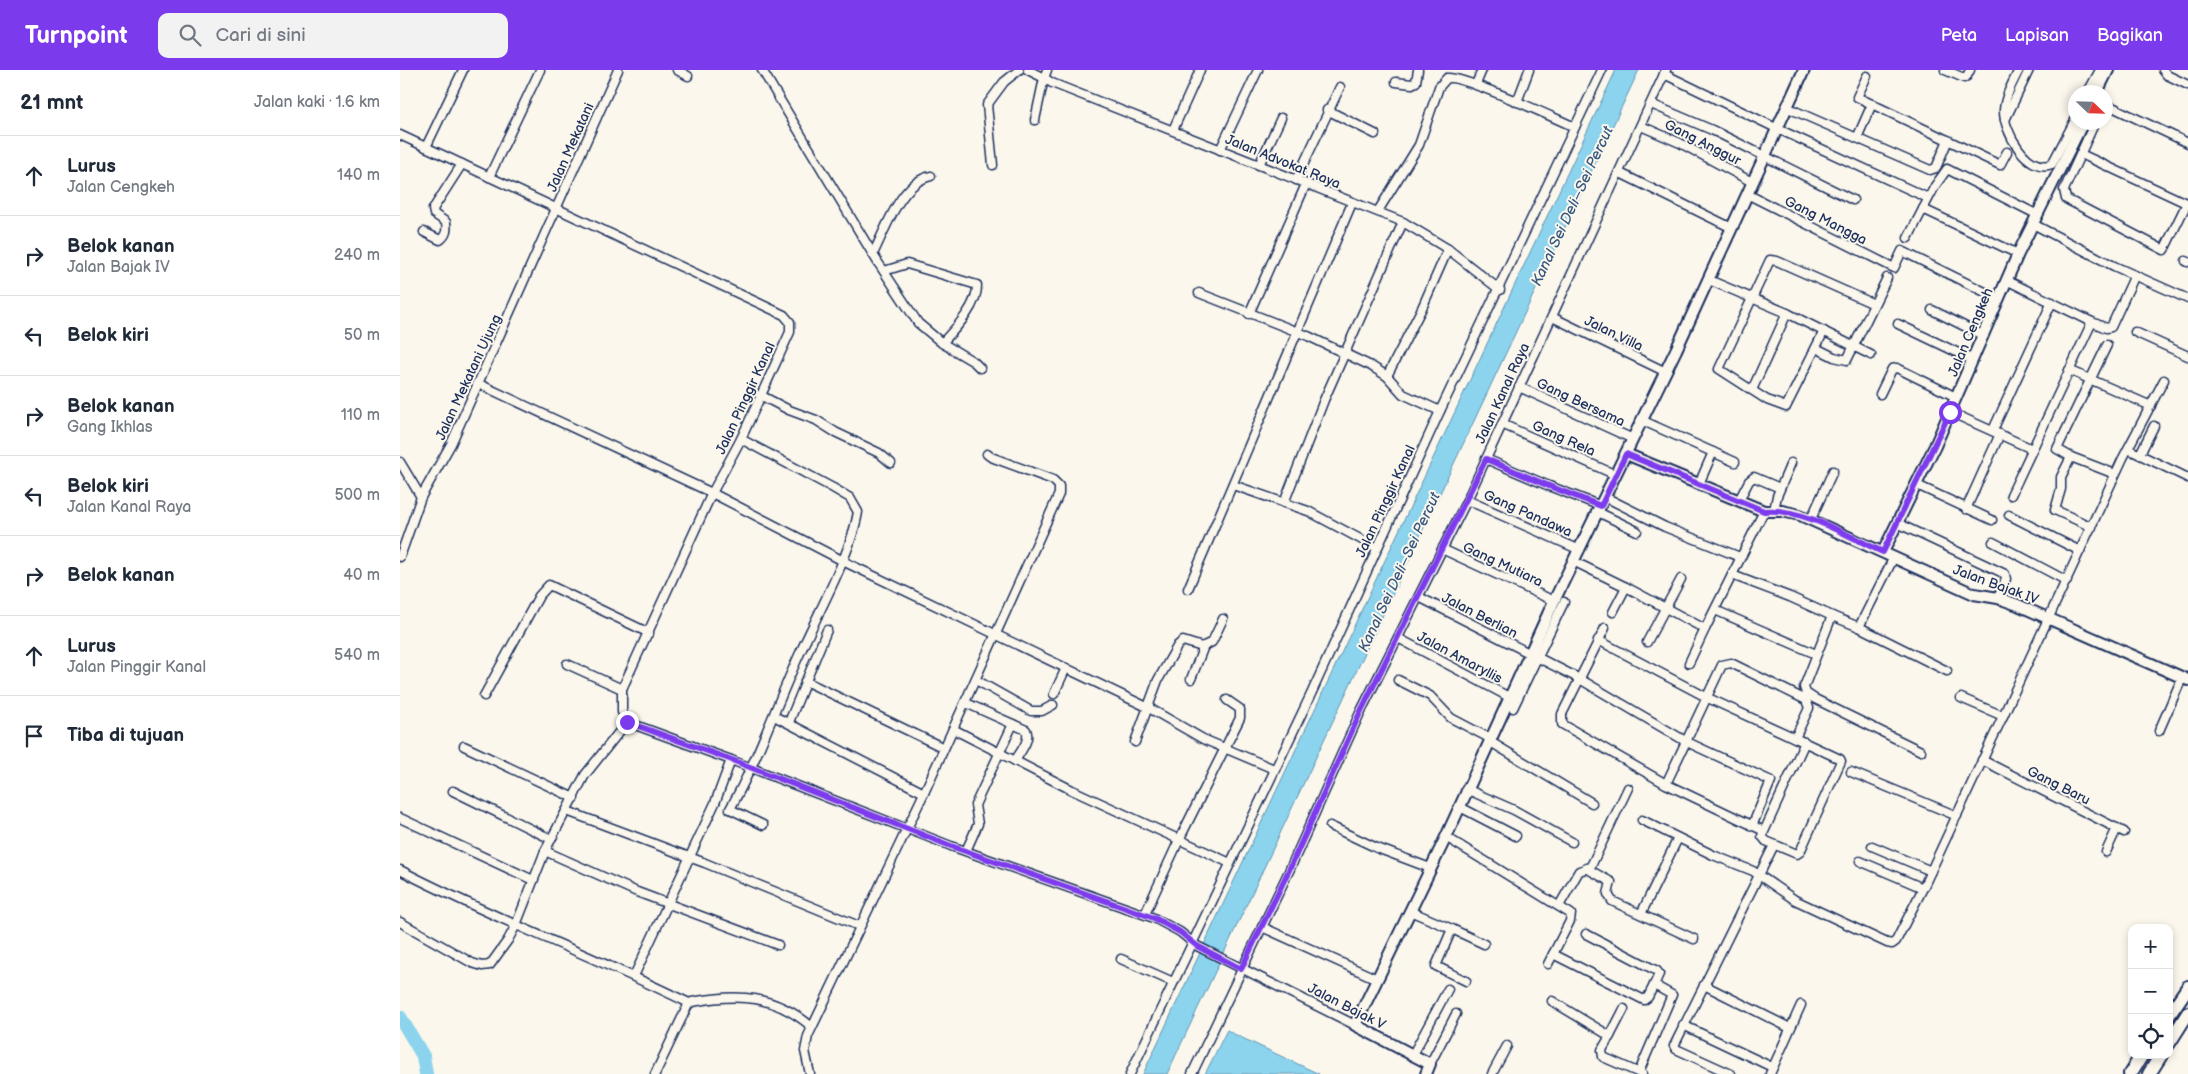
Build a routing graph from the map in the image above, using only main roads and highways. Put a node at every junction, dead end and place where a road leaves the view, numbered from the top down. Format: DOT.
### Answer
graph roads {
  1 [pos="2188,987"];
  2 [pos="2188,1013"];
  3 [pos="2170,1014"];
  4 [pos="2173,1036"];
  5 [pos="2139,1059"];
  6 [pos="2158,1059"];
  7 [pos="2130,1074"];
  8 [pos="2149,1074"];
  1 -- 3 [label="highway"];
  2 -- 4 [label="highway"];
  5 -- 7 [label="highway"];
  6 -- 8 [label="highway"];
}
